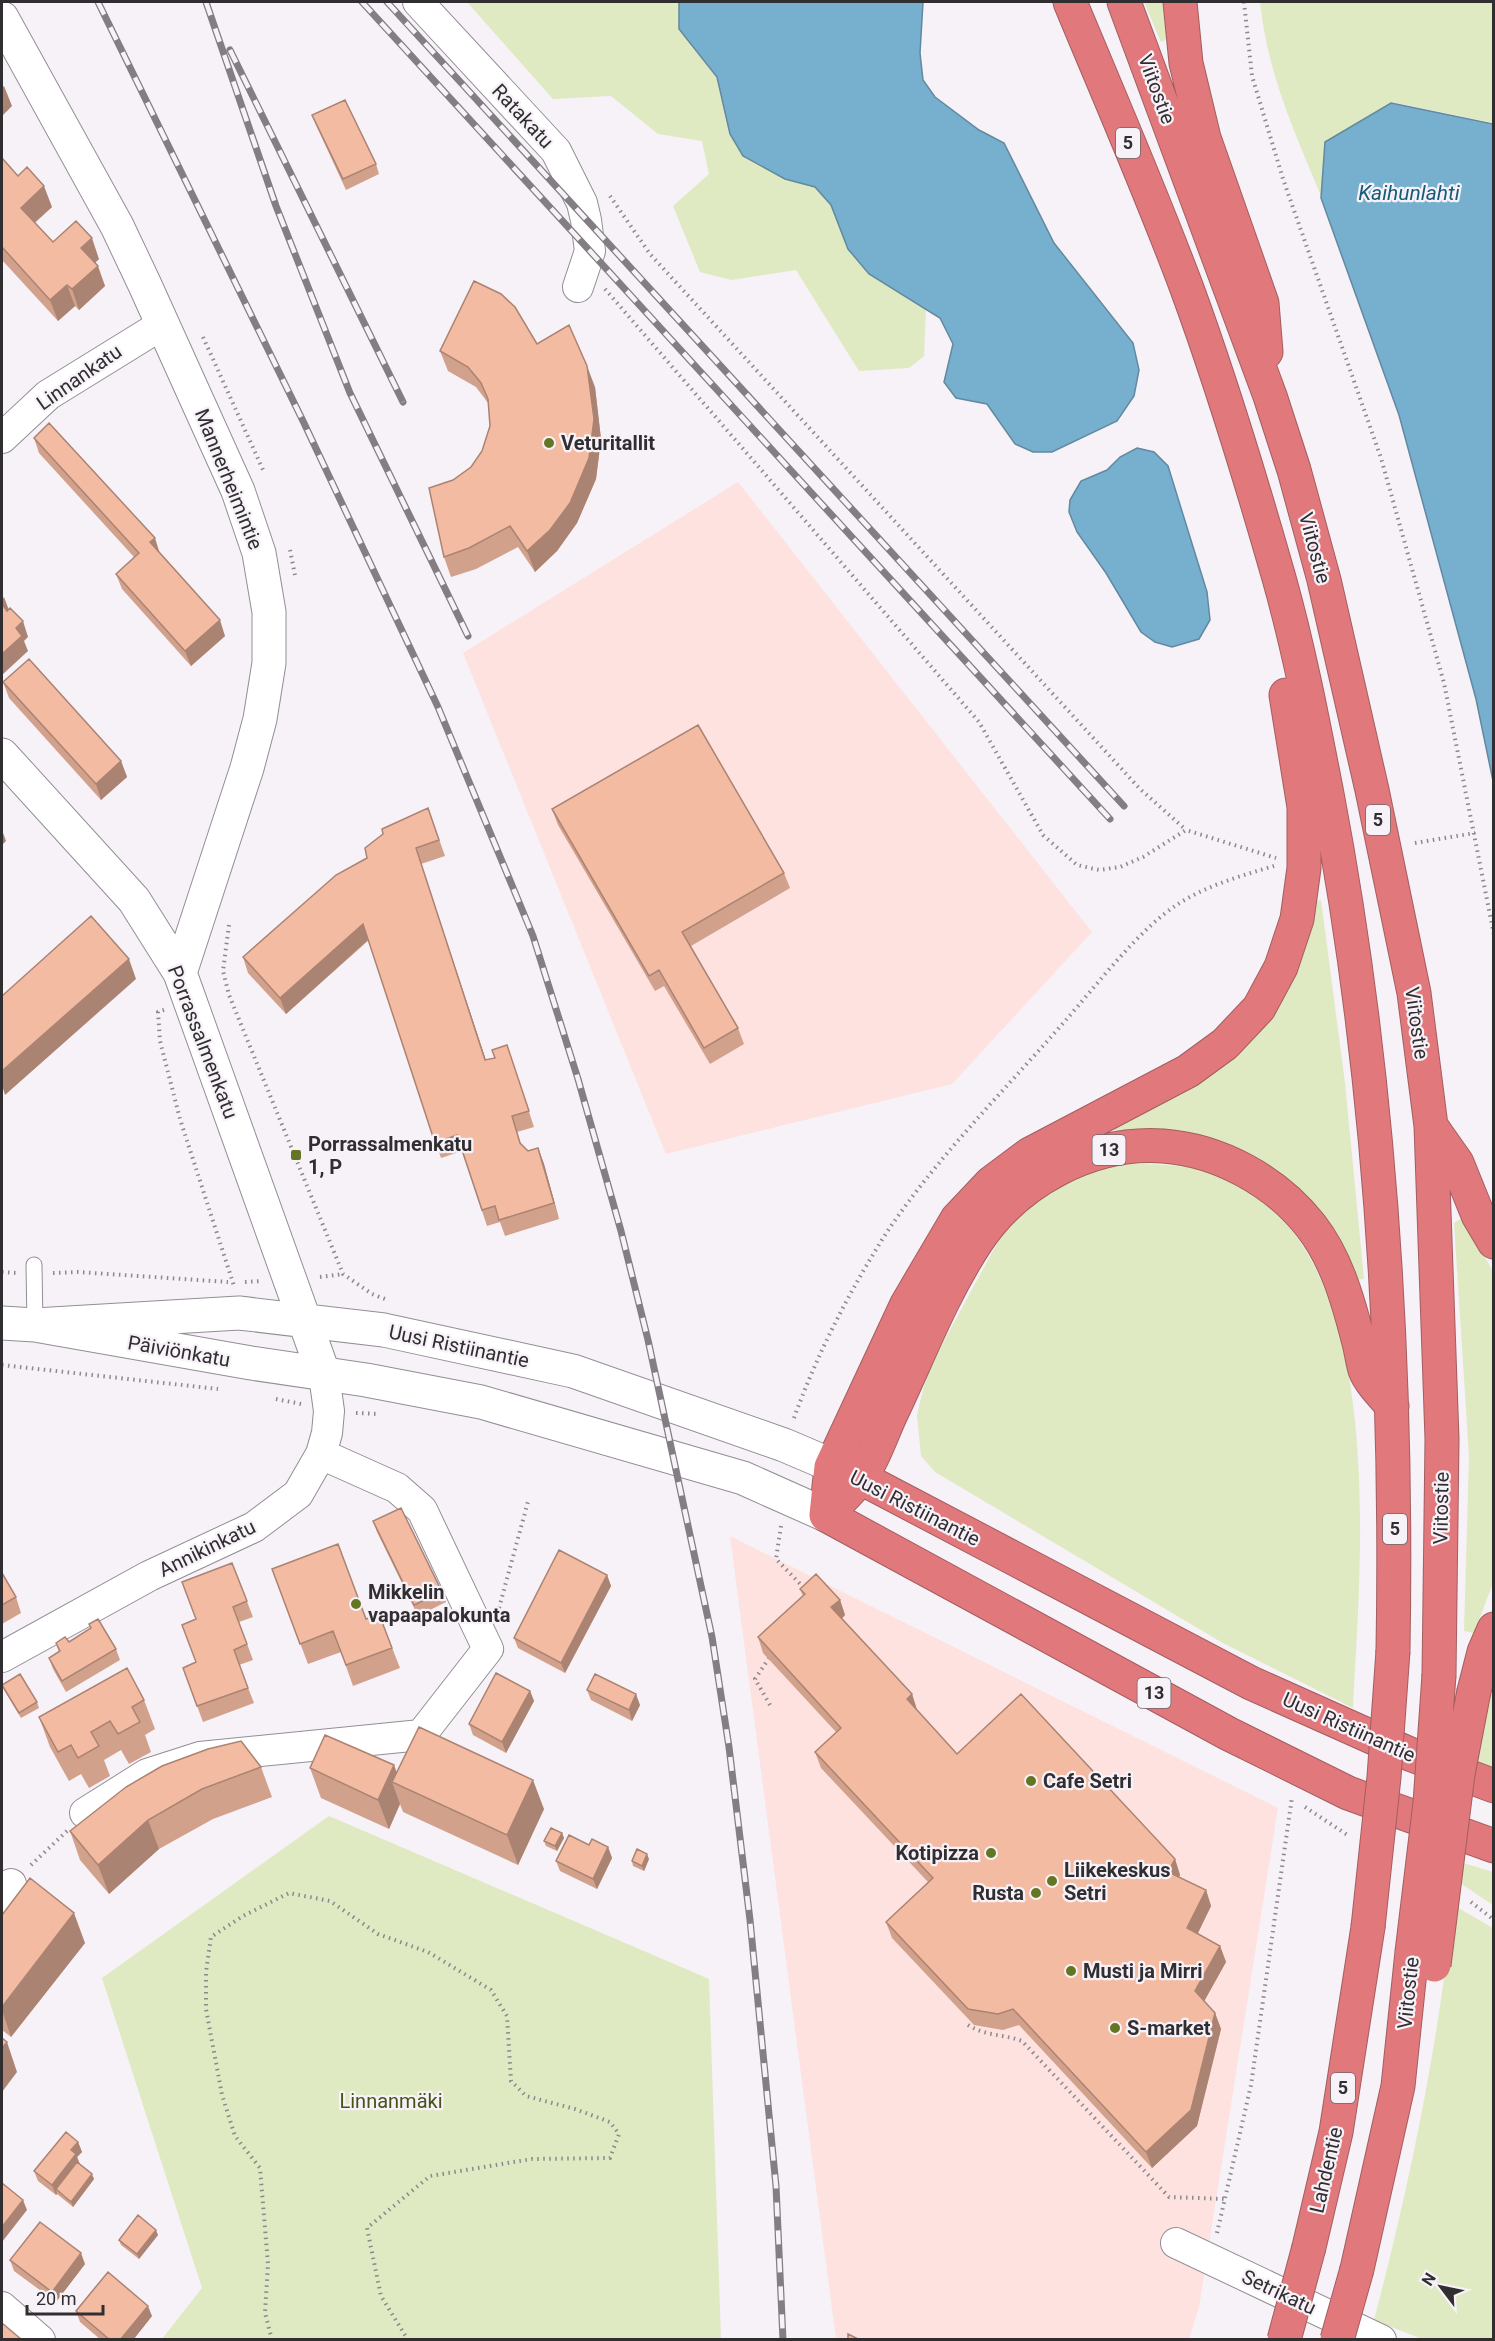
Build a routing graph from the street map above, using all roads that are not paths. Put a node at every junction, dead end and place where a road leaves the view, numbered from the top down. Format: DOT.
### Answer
graph roads {
  1 [pos="418,2"];
  2 [pos="1070,2"];
  3 [pos="1124,2"];
  4 [pos="1180,2"];
  5 [pos="2,18"];
  6 [pos="582,276"];
  7 [pos="163,324"];
  8 [pos="1270,396"];
  9 [pos="2,438"];
  10 [pos="1279,579"];
  11 [pos="2,755"];
  12 [pos="180,973"];
  13 [pos="1431,1126"];
  14 [pos="1494,1242"];
  15 [pos="34,1269"];
  16 [pos="305,1320"];
  17 [pos="2,1323"];
  18 [pos="35,1325"];
  19 [pos="324,1375"];
  20 [pos="1392,1406"];
  21 [pos="321,1454"];
  22 [pos="846,1472"];
  23 [pos="826,1515"];
  24 [pos="1494,1629"];
  25 [pos="2,1657"];
  26 [pos="1494,1786"];
  27 [pos="85,1814"];
  28 [pos="1494,1846"];
  29 [pos="1423,1958"];
  30 [pos="1176,2243"];
  31 [pos="2,2307"];
  32 [pos="40,2340"];
  33 [pos="1284,2340"];
  34 [pos="1337,2340"];
  35 [pos="1381,2340"];
  1 -- 6 [label="street, Ratakatu"];
  2 -- 10 [label="highway, 5"];
  3 -- 8 [label="highway, Viitostie / 5"];
  4 -- 8 [label="highway"];
  5 -- 7 [label="street, Mannerheimintie"];
  7 -- 9 [label="street, Linnankatu"];
  7 -- 12 [label="street, Mannerheimintie"];
  8 -- 13 [label="highway, Viitostie / 5"];
  10 -- 20 [label="highway, 5"];
  10 -- 22 [label="highway"];
  11 -- 12 [label="street, Porrassalmenkatu"];
  12 -- 16 [label="street, Porrassalmenkatu"];
  13 -- 14 [label="highway"];
  13 -- 29 [label="highway, Viitostie / 5, bridge"];
  15 -- 18 [label="lane"];
  16 -- 18 [label="street, Päiviönkatu"];
  16 -- 19 [label="street, Porrassalmenkatu"];
  16 -- 22 [label="street, Uusi Ristiinantie"];
  17 -- 18 [label="street, Päiviönkatu"];
  18 -- 19 [label="street, Päiviönkatu"];
  19 -- 21 [label="street, Annikinkatu"];
  19 -- 23 [label="street"];
  20 -- 22 [label="highway, 13"];
  20 -- 33 [label="highway, Lahdentie / 5, bridge"];
  21 -- 25 [label="street, Annikinkatu"];
  21 -- 27 [label="street"];
  22 -- 23 [label="highway"];
  22 -- 26 [label="highway, Uusi Ristiinantie"];
  23 -- 28 [label="highway, 13"];
  24 -- 29 [label="highway, bridge"];
  29 -- 34 [label="highway, Viitostie / 5, bridge"];
  30 -- 35 [label="street, Setrikatu"];
  31 -- 32 [label="street"];
}
